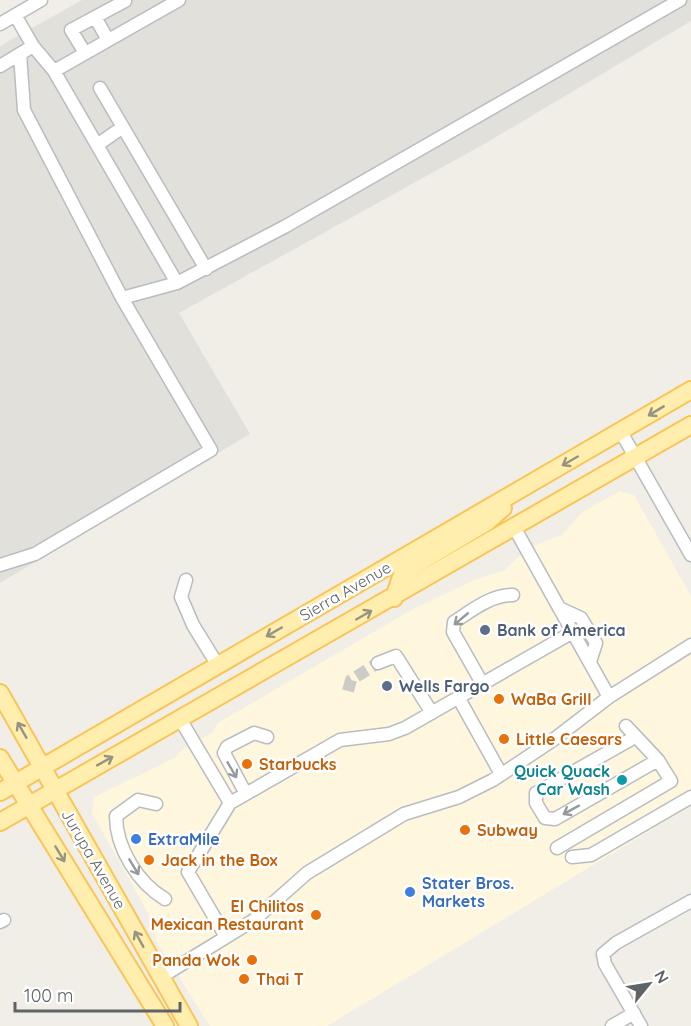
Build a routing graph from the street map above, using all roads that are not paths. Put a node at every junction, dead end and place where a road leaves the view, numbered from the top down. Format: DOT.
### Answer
graph roads {
  1 [pos="41,0"];
  2 [pos="179,0"];
  3 [pos="680,0"];
  4 [pos="125,1"];
  5 [pos="15,15"];
  6 [pos="95,17"];
  7 [pos="0,24"];
  8 [pos="108,40"];
  9 [pos="33,46"];
  10 [pos="85,53"];
  11 [pos="20,54"];
  12 [pos="0,66"];
  13 [pos="54,71"];
  14 [pos="100,88"];
  15 [pos="123,127"];
  16 [pos="97,145"];
  17 [pos="206,269"];
  18 [pos="177,283"];
  19 [pos="122,298"];
  20 [pos="691,390"];
  21 [pos="691,425"];
  22 [pos="621,432"];
  23 [pos="635,458"];
  24 [pos="519,489"];
  25 [pos="514,527"];
  26 [pos="691,555"];
  27 [pos="0,565"];
  28 [pos="186,580"];
  29 [pos="513,595"];
  30 [pos="394,597"];
  31 [pos="560,608"];
  32 [pos="573,632"];
  33 [pos="691,645"];
  34 [pos="590,662"];
  35 [pos="378,663"];
  36 [pos="217,664"];
  37 [pos="482,683"];
  38 [pos="0,693"];
  39 [pos="458,697"];
  40 [pos="609,697"];
  41 [pos="432,713"];
  42 [pos="180,719"];
  43 [pos="626,726"];
  44 [pos="267,736"];
  45 [pos="635,737"];
  46 [pos="0,758"];
  47 [pos="658,760"];
  48 [pos="43,768"];
  49 [pos="501,774"];
  50 [pos="15,783"];
  51 [pos="55,790"];
  52 [pos="0,792"];
  53 [pos="246,794"];
  54 [pos="691,797"];
  55 [pos="230,803"];
  56 [pos="29,804"];
  57 [pos="156,804"];
  58 [pos="0,822"];
  59 [pos="556,848"];
  60 [pos="572,857"];
  61 [pos="165,899"];
  62 [pos="691,901"];
  63 [pos="226,937"];
  64 [pos="161,977"];
  65 [pos="634,1014"];
  66 [pos="165,1026"];
  67 [pos="189,1026"];
  68 [pos="612,1026"];
  69 [pos="641,1026"];
  1 -- 5 [label="street"];
  2 -- 8 [label="street"];
  3 -- 17 [label="street"];
  4 -- 6 [label="street"];
  5 -- 7 [label="street"];
  5 -- 9 [label="street"];
  6 -- 8 [label="street"];
  6 -- 10 [label="street"];
  8 -- 10 [label="street"];
  9 -- 11 [label="street"];
  9 -- 13 [label="street"];
  10 -- 13 [label="street"];
  11 -- 12 [label="street"];
  11 -- 19 [label="street"];
  13 -- 16 [label="street"];
  14 -- 15 [label="street"];
  15 -- 16 [label="street"];
  15 -- 17 [label="street"];
  16 -- 18 [label="street"];
  17 -- 18 [label="street"];
  18 -- 19 [label="street"];
  19 -- 27 [label="street"];
  20 -- 22 [label="main road, Sierra Avenue, one-way"];
  21 -- 23 [label="main road, Sierra Avenue"];
  22 -- 23 [label="street"];
  22 -- 24 [label="main road, Sierra Avenue, one-way"];
  23 -- 25 [label="main road, Sierra Avenue"];
  23 -- 26 [label="street"];
  24 -- 30 [label="main road"];
  24 -- 36 [label="main road, Sierra Avenue, one-way"];
  25 -- 30 [label="main road, Sierra Avenue"];
  25 -- 31 [label="street"];
  28 -- 36 [label="street"];
  29 -- 37 [label="street, one-way"];
  42 -- 30 [label="main road, Sierra Avenue, one-way"];
  31 -- 32 [label="street"];
  31 -- 34 [label="street"];
  32 -- 34 [label="street"];
  32 -- 37 [label="street"];
  33 -- 40 [label="street"];
  34 -- 40 [label="street"];
  35 -- 41 [label="street"];
  36 -- 48 [label="main road, Sierra Avenue"];
  37 -- 39 [label="street"];
  48 -- 38 [label="main road, Jurupa Avenue, one-way"];
  39 -- 41 [label="street"];
  39 -- 49 [label="street"];
  40 -- 49 [label="street"];
  41 -- 53 [label="street"];
  51 -- 42 [label="main road, Sierra Avenue, one-way"];
  42 -- 55 [label="street"];
  43 -- 45 [label="street"];
  44 -- 53 [label="street, one-way"];
  45 -- 47 [label="street"];
  47 -- 45 [label="street, one-way"];
  46 -- 50 [label="main road, Jurupa Avenue"];
  47 -- 59 [label="street"];
  48 -- 50 [label="main road, Sierra Avenue"];
  48 -- 51 [label="main road, Jurupa Avenue"];
  49 -- 63 [label="street"];
  50 -- 52 [label="main road, Sierra Avenue"];
  50 -- 56 [label="main road, Jurupa Avenue"];
  51 -- 56 [label="main road, Sierra Avenue"];
  64 -- 51 [label="main road, Jurupa Avenue, one-way"];
  53 -- 55 [label="street"];
  54 -- 60 [label="street"];
  55 -- 63 [label="street"];
  56 -- 58 [label="main road, Sierra Avenue"];
  56 -- 66 [label="main road, Jurupa Avenue, one-way"];
  57 -- 61 [label="street, one-way"];
  62 -- 65 [label="street"];
  63 -- 64 [label="street"];
  64 -- 67 [label="main road, Jurupa Avenue"];
  65 -- 68 [label="street"];
  65 -- 69 [label="street"];
}
